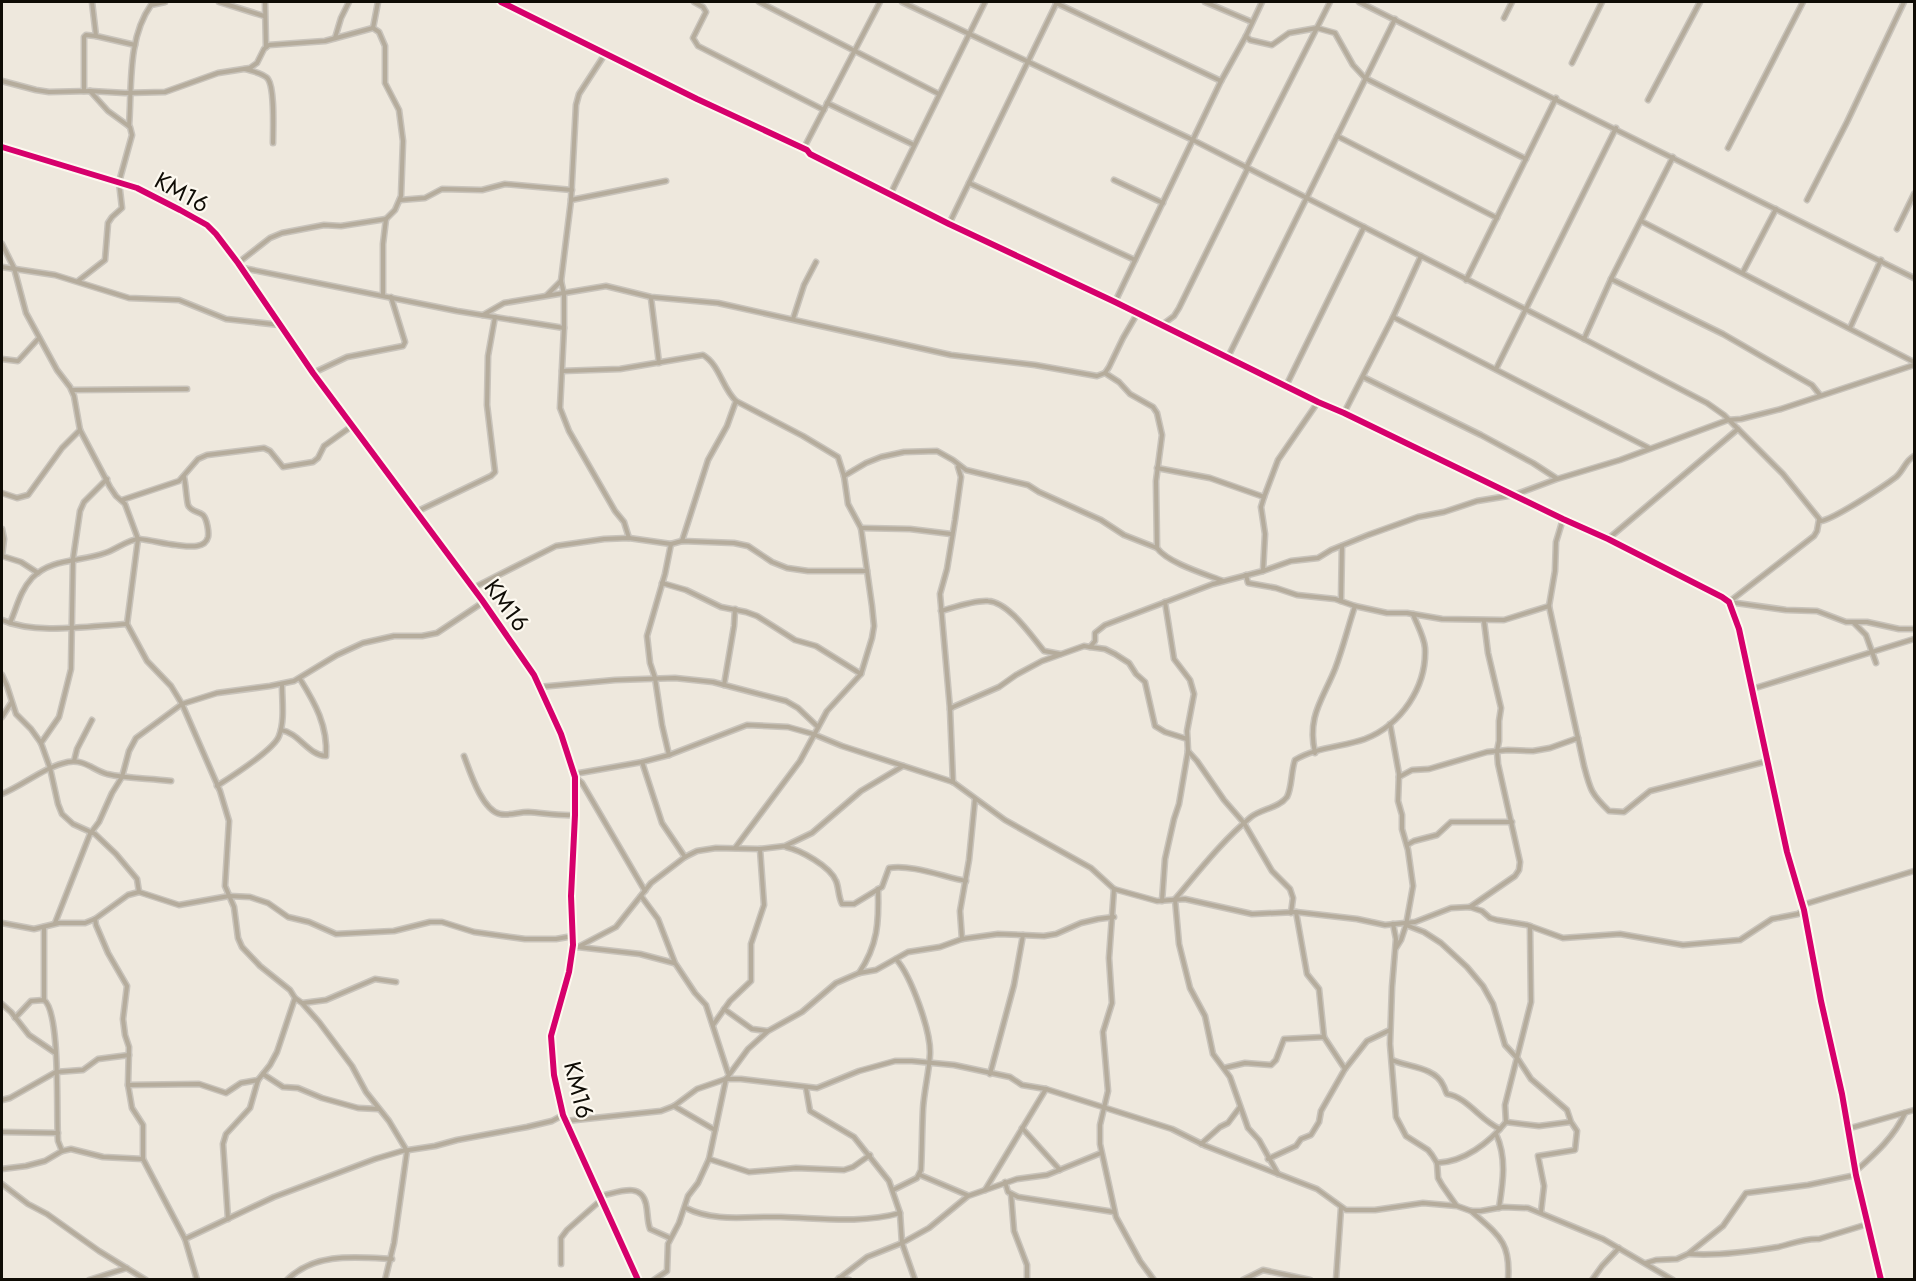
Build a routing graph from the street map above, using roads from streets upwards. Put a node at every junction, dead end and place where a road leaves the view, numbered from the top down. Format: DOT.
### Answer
graph roads {
  1 [pos="92,2"];
  2 [pos="165,2"];
  3 [pos="219,2"];
  4 [pos="265,2"];
  5 [pos="349,2"];
  6 [pos="378,2"];
  7 [pos="501,2"];
  8 [pos="694,2"];
  9 [pos="708,2"];
  10 [pos="759,2"];
  11 [pos="880,2"];
  12 [pos="902,2"];
  13 [pos="985,2"];
  14 [pos="1057,2"];
  15 [pos="1205,2"];
  16 [pos="1262,2"];
  17 [pos="1330,2"];
  18 [pos="1359,2"];
  19 [pos="1512,2"];
  20 [pos="1602,2"];
  21 [pos="1700,2"];
  22 [pos="1803,2"];
  23 [pos="1904,2"];
  24 [pos="704,8"];
  25 [pos="264,16"];
  26 [pos="1504,18"];
  27 [pos="1395,19"];
  28 [pos="1252,22"];
  29 [pos="373,28"];
  30 [pos="1317,28"];
  31 [pos="969,34"];
  32 [pos="96,36"];
  33 [pos="1246,36"];
  34 [pos="335,38"];
  35 [pos="135,45"];
  36 [pos="266,47"];
  37 [pos="854,51"];
  38 [pos="605,54"];
  39 [pos="1028,61"];
  40 [pos="1572,63"];
  41 [pos="244,69"];
  42 [pos="1365,78"];
  43 [pos="2,81"];
  44 [pos="1221,81"];
  45 [pos="84,91"];
  46 [pos="90,91"];
  47 [pos="131,93"];
  48 [pos="939,94"];
  49 [pos="1556,98"];
  50 [pos="1648,100"];
  51 [pos="827,103"];
  52 [pos="824,110"];
  53 [pos="129,126"];
  54 [pos="1616,128"];
  55 [pos="1337,136"];
  56 [pos="1193,140"];
  57 [pos="273,143"];
  58 [pos="914,145"];
  59 [pos="2,147"];
  60 [pos="1728,148"];
  61 [pos="807,150"];
  62 [pos="1673,157"];
  63 [pos="1526,159"];
  64 [pos="1247,168"];
  65 [pos="1114,180"];
  66 [pos="666,181"];
  67 [pos="119,182"];
  68 [pos="970,182"];
  69 [pos="572,190"];
  70 [pos="1914,194"];
  71 [pos="890,195"];
  72 [pos="1307,197"];
  73 [pos="400,200"];
  74 [pos="571,200"];
  75 [pos="1807,200"];
  76 [pos="1163,203"];
  77 [pos="1776,208"];
  78 [pos="1497,218"];
  79 [pos="386,219"];
  80 [pos="1641,220"];
  81 [pos="949,224"];
  82 [pos="1364,227"];
  83 [pos="1897,229"];
  84 [pos="2,244"];
  85 [pos="1421,256"];
  86 [pos="1135,260"];
  87 [pos="1881,260"];
  88 [pos="816,262"];
  89 [pos="240,266"];
  90 [pos="2,267"];
  91 [pos="14,268"];
  92 [pos="1743,272"];
  93 [pos="1914,278"];
  94 [pos="1611,279"];
  95 [pos="1466,280"];
  96 [pos="78,281"];
  97 [pos="561,281"];
  98 [pos="564,294"];
  99 [pos="547,295"];
  100 [pos="383,296"];
  101 [pos="391,297"];
  102 [pos="651,297"];
  103 [pos="1115,302"];
  104 [pos="1526,310"];
  105 [pos="1137,314"];
  106 [pos="483,315"];
  107 [pos="495,317"];
  108 [pos="1393,317"];
  109 [pos="793,319"];
  110 [pos="280,325"];
  111 [pos="1162,325"];
  112 [pos="564,328"];
  113 [pos="1850,328"];
  114 [pos="39,338"];
  115 [pos="1584,339"];
  116 [pos="1228,357"];
  117 [pos="2,359"];
  118 [pos="659,363"];
  119 [pos="1914,363"];
  120 [pos="1496,369"];
  121 [pos="562,371"];
  122 [pos="313,373"];
  123 [pos="1105,373"];
  124 [pos="1363,377"];
  125 [pos="1286,386"];
  126 [pos="187,389"];
  127 [pos="72,390"];
  128 [pos="1820,395"];
  129 [pos="736,401"];
  130 [pos="1318,402"];
  131 [pos="1344,413"];
  132 [pos="1728,420"];
  133 [pos="352,426"];
  134 [pos="1738,429"];
  135 [pos="80,430"];
  136 [pos="1650,449"];
  137 [pos="1914,456"];
  138 [pos="957,463"];
  139 [pos="1157,468"];
  140 [pos="844,476"];
  141 [pos="184,477"];
  142 [pos="107,479"];
  143 [pos="1557,479"];
  144 [pos="2,493"];
  145 [pos="1514,495"];
  146 [pos="1264,497"];
  147 [pos="122,500"];
  148 [pos="416,512"];
  149 [pos="1563,519"];
  150 [pos="1819,520"];
  151 [pos="861,528"];
  152 [pos="2,529"];
  153 [pos="951,534"];
  154 [pos="629,538"];
  155 [pos="138,539"];
  156 [pos="1608,539"];
  157 [pos="682,541"];
  158 [pos="671,544"];
  159 [pos="1342,546"];
  160 [pos="1156,548"];
  161 [pos="2,556"];
  162 [pos="73,559"];
  163 [pos="1263,570"];
  164 [pos="867,571"];
  165 [pos="38,573"];
  166 [pos="1246,575"];
  167 [pos="1224,581"];
  168 [pos="662,583"];
  169 [pos="473,588"];
  170 [pos="482,600"];
  171 [pos="1341,601"];
  172 [pos="1165,602"];
  173 [pos="1729,602"];
  174 [pos="1355,606"];
  175 [pos="1549,606"];
  176 [pos="735,609"];
  177 [pos="941,610"];
  178 [pos="1413,614"];
  179 [pos="2,620"];
  180 [pos="1484,621"];
  181 [pos="1851,623"];
  182 [pos="10,624"];
  183 [pos="127,624"];
  184 [pos="73,626"];
  185 [pos="1914,629"];
  186 [pos="1914,639"];
  187 [pos="1090,647"];
  188 [pos="1873,652"];
  189 [pos="1064,654"];
  190 [pos="1876,663"];
  191 [pos="861,674"];
  192 [pos="2,675"];
  193 [pos="655,678"];
  194 [pos="300,679"];
  195 [pos="282,684"];
  196 [pos="724,685"];
  197 [pos="539,687"];
  198 [pos="1752,689"];
  199 [pos="12,702"];
  200 [pos="182,704"];
  201 [pos="950,709"];
  202 [pos="2,717"];
  203 [pos="92,720"];
  204 [pos="1390,724"];
  205 [pos="817,726"];
  206 [pos="281,730"];
  207 [pos="813,734"];
  208 [pos="1578,738"];
  209 [pos="1187,739"];
  210 [pos="41,743"];
  211 [pos="1188,751"];
  212 [pos="1497,751"];
  213 [pos="1316,753"];
  214 [pos="669,755"];
  215 [pos="464,756"];
  216 [pos="74,761"];
  217 [pos="1768,761"];
  218 [pos="642,762"];
  219 [pos="903,766"];
  220 [pos="50,768"];
  221 [pos="574,776"];
  222 [pos="122,777"];
  223 [pos="1399,778"];
  224 [pos="171,781"];
  225 [pos="953,782"];
  226 [pos="218,786"];
  227 [pos="2,794"];
  228 [pos="975,799"];
  229 [pos="575,815"];
  230 [pos="1512,822"];
  231 [pos="1244,823"];
  232 [pos="92,832"];
  233 [pos="1407,845"];
  234 [pos="785,846"];
  235 [pos="735,848"];
  236 [pos="760,849"];
  237 [pos="685,857"];
  238 [pos="1914,871"];
  239 [pos="966,881"];
  240 [pos="1114,889"];
  241 [pos="878,890"];
  242 [pos="645,891"];
  243 [pos="139,892"];
  244 [pos="229,896"];
  245 [pos="641,896"];
  246 [pos="1175,899"];
  247 [pos="1162,901"];
  248 [pos="1470,907"];
  249 [pos="1803,908"];
  250 [pos="1293,913"];
  251 [pos="1114,917"];
  252 [pos="95,919"];
  253 [pos="89,922"];
  254 [pos="2,923"];
  255 [pos="55,923"];
  256 [pos="1394,924"];
  257 [pos="1406,924"];
  258 [pos="96,925"];
  259 [pos="1530,926"];
  260 [pos="44,927"];
  261 [pos="1023,935"];
  262 [pos="573,936"];
  263 [pos="962,939"];
  264 [pos="576,946"];
  265 [pos="1395,949"];
  266 [pos="896,959"];
  267 [pos="675,963"];
  268 [pos="859,974"];
  269 [pos="396,982"];
  270 [pos="295,998"];
  271 [pos="44,1000"];
  272 [pos="302,1003"];
  273 [pos="2,1004"];
  274 [pos="724,1009"];
  275 [pos="15,1018"];
  276 [pos="712,1025"];
  277 [pos="1390,1030"];
  278 [pos="768,1031"];
  279 [pos="1324,1037"];
  280 [pos="55,1052"];
  281 [pos="129,1055"];
  282 [pos="1518,1059"];
  283 [pos="1391,1060"];
  284 [pos="929,1062"];
  285 [pos="1224,1068"];
  286 [pos="1345,1069"];
  287 [pos="56,1072"];
  288 [pos="263,1074"];
  289 [pos="729,1074"];
  290 [pos="990,1074"];
  291 [pos="726,1079"];
  292 [pos="258,1080"];
  293 [pos="128,1085"];
  294 [pos="806,1088"];
  295 [pos="1046,1089"];
  296 [pos="2,1100"];
  297 [pos="674,1106"];
  298 [pos="1104,1107"];
  299 [pos="1240,1107"];
  300 [pos="379,1109"];
  301 [pos="1914,1110"];
  302 [pos="1905,1113"];
  303 [pos="564,1118"];
  304 [pos="1506,1122"];
  305 [pos="1571,1122"];
  306 [pos="1022,1128"];
  307 [pos="1500,1129"];
  308 [pos="1847,1129"];
  309 [pos="715,1130"];
  310 [pos="2,1132"];
  311 [pos="58,1133"];
  312 [pos="1496,1134"];
  313 [pos="1201,1144"];
  314 [pos="62,1150"];
  315 [pos="407,1151"];
  316 [pos="1101,1153"];
  317 [pos="870,1155"];
  318 [pos="143,1159"];
  319 [pos="710,1159"];
  320 [pos="1268,1159"];
  321 [pos="1437,1163"];
  322 [pos="2,1169"];
  323 [pos="1060,1170"];
  324 [pos="1856,1173"];
  325 [pos="1278,1174"];
  326 [pos="920,1175"];
  327 [pos="1005,1182"];
  328 [pos="2,1184"];
  329 [pos="893,1190"];
  330 [pos="985,1190"];
  331 [pos="1011,1194"];
  332 [pos="968,1196"];
  333 [pos="600,1198"];
  334 [pos="1457,1206"];
  335 [pos="686,1208"];
  336 [pos="1341,1208"];
  337 [pos="1499,1208"];
  338 [pos="1471,1211"];
  339 [pos="1114,1212"];
  340 [pos="1541,1212"];
  341 [pos="900,1213"];
  342 [pos="228,1219"];
  343 [pos="1868,1224"];
  344 [pos="670,1238"];
  345 [pos="185,1239"];
  346 [pos="902,1243"];
  347 [pos="1619,1248"];
  348 [pos="1688,1254"];
  349 [pos="392,1260"];
  350 [pos="1646,1263"];
  351 [pos="561,1264"];
  352 [pos="128,1267"];
  353 [pos="838,1279"];
  354 [pos="89,1280"];
  355 [pos="146,1280"];
  356 [pos="197,1280"];
  357 [pos="287,1280"];
  358 [pos="385,1280"];
  359 [pos="638,1280"];
  360 [pos="654,1280"];
  361 [pos="849,1280"];
  362 [pos="915,1280"];
  363 [pos="1027,1280"];
  364 [pos="1154,1280"];
  365 [pos="1243,1280"];
  366 [pos="1310,1280"];
  367 [pos="1336,1280"];
  368 [pos="1508,1280"];
  369 [pos="1592,1280"];
  370 [pos="1673,1280"];
  371 [pos="1881,1280"];
  1 -- 32 [label="street"];
  2 -- 35 [label="street"];
  3 -- 25 [label="street"];
  4 -- 25 [label="street"];
  5 -- 34 [label="street"];
  6 -- 29 [label="street"];
  7 -- 38 [label="street"];
  8 -- 24 [label="street"];
  9 -- 24 [label="street"];
  10 -- 37 [label="street"];
  11 -- 37 [label="street"];
  12 -- 31 [label="street"];
  13 -- 31 [label="street"];
  14 -- 39 [label="street"];
  14 -- 44 [label="street"];
  15 -- 28 [label="street"];
  16 -- 28 [label="street"];
  17 -- 30 [label="street"];
  18 -- 27 [label="street"];
  19 -- 26 [label="street"];
  20 -- 40 [label="street"];
  21 -- 50 [label="street"];
  22 -- 60 [label="street"];
  23 -- 75 [label="street"];
  24 -- 52 [label="street"];
  25 -- 36 [label="street"];
  27 -- 42 [label="street"];
  27 -- 49 [label="street"];
  28 -- 33 [label="street"];
  29 -- 34 [label="street"];
  29 -- 73 [label="street"];
  30 -- 33 [label="street"];
  30 -- 42 [label="street"];
  30 -- 64 [label="street"];
  31 -- 39 [label="street"];
  31 -- 48 [label="street"];
  32 -- 35 [label="street"];
  32 -- 45 [label="street"];
  33 -- 44 [label="street"];
  34 -- 36 [label="street"];
  35 -- 47 [label="street"];
  36 -- 41 [label="street"];
  37 -- 48 [label="street"];
  37 -- 51 [label="street"];
  38 -- 61 [label="street"];
  38 -- 69 [label="street"];
  39 -- 56 [label="street"];
  39 -- 68 [label="street"];
  41 -- 47 [label="street"];
  41 -- 57 [label="street"];
  42 -- 55 [label="street"];
  42 -- 63 [label="street"];
  43 -- 45 [label="street"];
  44 -- 56 [label="street"];
  45 -- 46 [label="street"];
  46 -- 47 [label="street"];
  46 -- 53 [label="street"];
  47 -- 53 [label="street"];
  48 -- 58 [label="street"];
  49 -- 54 [label="street"];
  49 -- 63 [label="street"];
  51 -- 52 [label="street"];
  51 -- 58 [label="street"];
  52 -- 61 [label="street"];
  53 -- 67 [label="street"];
  54 -- 62 [label="street"];
  54 -- 104 [label="street"];
  55 -- 72 [label="street"];
  55 -- 78 [label="street"];
  56 -- 64 [label="street"];
  56 -- 76 [label="street"];
  58 -- 71 [label="street"];
  59 -- 67 [label="street, KM16"];
  61 -- 71 [label="street"];
  62 -- 77 [label="street"];
  62 -- 80 [label="street"];
  63 -- 78 [label="street"];
  64 -- 72 [label="street"];
  64 -- 111 [label="street"];
  65 -- 76 [label="street"];
  66 -- 74 [label="street"];
  67 -- 89 [label="street, KM16"];
  67 -- 96 [label="street"];
  68 -- 81 [label="street"];
  68 -- 86 [label="street"];
  69 -- 73 [label="street"];
  69 -- 74 [label="street"];
  70 -- 83 [label="street"];
  71 -- 81 [label="street"];
  72 -- 82 [label="street"];
  72 -- 116 [label="street"];
  73 -- 79 [label="street"];
  74 -- 97 [label="street"];
  76 -- 86 [label="street"];
  77 -- 87 [label="street"];
  77 -- 92 [label="street"];
  78 -- 95 [label="street"];
  79 -- 89 [label="street"];
  79 -- 100 [label="street"];
  80 -- 92 [label="street"];
  80 -- 94 [label="street"];
  81 -- 103 [label="street"];
  82 -- 85 [label="street"];
  82 -- 125 [label="street"];
  84 -- 91 [label="street"];
  85 -- 95 [label="street"];
  85 -- 108 [label="street"];
  86 -- 103 [label="street"];
  87 -- 93 [label="street"];
  87 -- 113 [label="street"];
  88 -- 109 [label="street"];
  89 -- 100 [label="street"];
  89 -- 110 [label="street, KM16"];
  90 -- 91 [label="street"];
  91 -- 96 [label="street"];
  91 -- 114 [label="street"];
  92 -- 113 [label="street"];
  94 -- 115 [label="street"];
  94 -- 128 [label="street"];
  95 -- 104 [label="street"];
  96 -- 110 [label="street"];
  97 -- 98 [label="street"];
  97 -- 99 [label="street"];
  98 -- 99 [label="street"];
  98 -- 102 [label="street"];
  98 -- 112 [label="street"];
  99 -- 106 [label="street"];
  100 -- 101 [label="street"];
  101 -- 106 [label="street"];
  101 -- 122 [label="street"];
  102 -- 109 [label="street"];
  102 -- 118 [label="street"];
  103 -- 105 [label="street"];
  104 -- 115 [label="street"];
  104 -- 120 [label="street"];
  105 -- 111 [label="street"];
  105 -- 123 [label="street"];
  106 -- 107 [label="street"];
  107 -- 112 [label="street"];
  107 -- 148 [label="street"];
  108 -- 120 [label="street"];
  108 -- 124 [label="street"];
  109 -- 123 [label="street"];
  110 -- 122 [label="street, KM16"];
  111 -- 116 [label="street"];
  112 -- 121 [label="street"];
  113 -- 119 [label="street"];
  114 -- 117 [label="street"];
  114 -- 127 [label="street"];
  115 -- 132 [label="street"];
  116 -- 125 [label="street"];
  118 -- 121 [label="street"];
  118 -- 129 [label="street"];
  119 -- 128 [label="street"];
  120 -- 136 [label="street"];
  121 -- 154 [label="street"];
  122 -- 133 [label="street, KM16"];
  123 -- 139 [label="street"];
  124 -- 131 [label="street"];
  124 -- 143 [label="street"];
  125 -- 130 [label="street"];
  126 -- 127 [label="street"];
  127 -- 135 [label="street"];
  128 -- 132 [label="street"];
  129 -- 140 [label="street"];
  129 -- 157 [label="street"];
  130 -- 131 [label="street"];
  130 -- 146 [label="street"];
  131 -- 145 [label="street"];
  132 -- 134 [label="street"];
  132 -- 136 [label="street"];
  133 -- 141 [label="street"];
  133 -- 148 [label="street, KM16"];
  134 -- 150 [label="street"];
  134 -- 156 [label="street"];
  135 -- 142 [label="street"];
  135 -- 144 [label="street"];
  136 -- 143 [label="street"];
  137 -- 150 [label="street"];
  138 -- 140 [label="street"];
  138 -- 153 [label="street"];
  138 -- 160 [label="street"];
  139 -- 146 [label="street"];
  139 -- 160 [label="street"];
  140 -- 151 [label="street"];
  141 -- 147 [label="street"];
  141 -- 155 [label="street"];
  142 -- 147 [label="street"];
  142 -- 162 [label="street"];
  143 -- 145 [label="street"];
  145 -- 149 [label="street"];
  145 -- 159 [label="street"];
  146 -- 163 [label="street"];
  147 -- 155 [label="street"];
  148 -- 169 [label="street, KM16"];
  149 -- 156 [label="street"];
  149 -- 175 [label="street"];
  150 -- 173 [label="street"];
  151 -- 153 [label="street"];
  151 -- 164 [label="street"];
  152 -- 161 [label="street"];
  153 -- 177 [label="street"];
  154 -- 158 [label="street"];
  154 -- 169 [label="street"];
  155 -- 162 [label="street"];
  155 -- 183 [label="street"];
  156 -- 173 [label="street"];
  157 -- 158 [label="street"];
  157 -- 164 [label="street"];
  158 -- 168 [label="street"];
  159 -- 163 [label="street"];
  159 -- 171 [label="street"];
  160 -- 167 [label="street"];
  161 -- 165 [label="street"];
  162 -- 165 [label="street"];
  162 -- 184 [label="street"];
  163 -- 166 [label="street"];
  164 -- 191 [label="street"];
  165 -- 182 [label="street"];
  166 -- 167 [label="street"];
  166 -- 171 [label="street"];
  167 -- 172 [label="street"];
  168 -- 176 [label="street"];
  168 -- 193 [label="street"];
  169 -- 170 [label="street, KM16"];
  170 -- 194 [label="street"];
  170 -- 197 [label="street, KM16"];
  171 -- 174 [label="street"];
  172 -- 187 [label="street"];
  172 -- 209 [label="street"];
  173 -- 181 [label="street"];
  173 -- 198 [label="street"];
  174 -- 178 [label="street"];
  174 -- 213 [label="street"];
  175 -- 180 [label="street"];
  175 -- 208 [label="street"];
  176 -- 191 [label="street"];
  176 -- 196 [label="street"];
  177 -- 189 [label="street"];
  177 -- 201 [label="street"];
  178 -- 180 [label="street"];
  178 -- 204 [label="street"];
  179 -- 182 [label="street"];
  180 -- 212 [label="street"];
  181 -- 185 [label="street"];
  181 -- 188 [label="street"];
  182 -- 184 [label="street"];
  183 -- 184 [label="street"];
  183 -- 200 [label="street"];
  184 -- 210 [label="street"];
  186 -- 188 [label="street"];
  187 -- 189 [label="street"];
  187 -- 209 [label="street"];
  188 -- 190 [label="street"];
  188 -- 198 [label="street"];
  189 -- 201 [label="street"];
  191 -- 205 [label="street"];
  192 -- 199 [label="street"];
  193 -- 196 [label="street"];
  193 -- 197 [label="street"];
  193 -- 214 [label="street"];
  194 -- 195 [label="street"];
  194 -- 206 [label="street"];
  195 -- 200 [label="street"];
  195 -- 206 [label="street"];
  196 -- 205 [label="street"];
  197 -- 221 [label="street, KM16"];
  198 -- 217 [label="street"];
  199 -- 202 [label="street"];
  199 -- 210 [label="street"];
  200 -- 222 [label="street"];
  200 -- 226 [label="street"];
  201 -- 225 [label="street"];
  203 -- 216 [label="street"];
  204 -- 213 [label="street"];
  204 -- 223 [label="street"];
  205 -- 207 [label="street"];
  206 -- 226 [label="street"];
  207 -- 214 [label="street"];
  207 -- 219 [label="street"];
  207 -- 235 [label="street"];
  208 -- 212 [label="street"];
  208 -- 217 [label="street"];
  209 -- 211 [label="street"];
  210 -- 220 [label="street"];
  211 -- 231 [label="street"];
  211 -- 247 [label="street"];
  212 -- 223 [label="street"];
  212 -- 230 [label="street"];
  213 -- 231 [label="street"];
  214 -- 218 [label="street"];
  215 -- 229 [label="street"];
  216 -- 220 [label="street"];
  216 -- 222 [label="street"];
  217 -- 249 [label="street"];
  218 -- 221 [label="street"];
  218 -- 237 [label="street"];
  219 -- 225 [label="street"];
  219 -- 234 [label="street"];
  220 -- 227 [label="street"];
  220 -- 232 [label="street"];
  221 -- 229 [label="street, KM16"];
  221 -- 242 [label="street"];
  222 -- 224 [label="street"];
  222 -- 232 [label="street"];
  223 -- 233 [label="street"];
  225 -- 228 [label="street"];
  226 -- 244 [label="street"];
  228 -- 239 [label="street"];
  228 -- 240 [label="street"];
  229 -- 262 [label="street, KM16"];
  230 -- 233 [label="street"];
  230 -- 248 [label="street"];
  231 -- 246 [label="street"];
  231 -- 250 [label="street"];
  232 -- 243 [label="street"];
  232 -- 255 [label="street"];
  233 -- 257 [label="street"];
  234 -- 236 [label="street"];
  234 -- 241 [label="street"];
  235 -- 236 [label="street"];
  235 -- 237 [label="street"];
  236 -- 274 [label="street"];
  237 -- 242 [label="street"];
  238 -- 249 [label="street"];
  239 -- 241 [label="street"];
  239 -- 263 [label="street"];
  240 -- 247 [label="street"];
  240 -- 251 [label="street"];
  241 -- 268 [label="street"];
  242 -- 245 [label="street"];
  243 -- 244 [label="street"];
  243 -- 252 [label="street"];
  244 -- 262 [label="street"];
  244 -- 270 [label="street"];
  245 -- 264 [label="street"];
  245 -- 267 [label="street"];
  246 -- 247 [label="street"];
  246 -- 250 [label="street"];
  246 -- 285 [label="street"];
  248 -- 257 [label="street"];
  248 -- 259 [label="street"];
  249 -- 259 [label="street"];
  249 -- 308 [label="street"];
  250 -- 256 [label="street"];
  250 -- 279 [label="street"];
  251 -- 261 [label="street"];
  251 -- 298 [label="street"];
  252 -- 253 [label="street"];
  252 -- 258 [label="street"];
  253 -- 255 [label="street"];
  253 -- 258 [label="street"];
  254 -- 260 [label="street"];
  255 -- 260 [label="street"];
  256 -- 257 [label="street"];
  256 -- 265 [label="street"];
  257 -- 265 [label="street"];
  257 -- 282 [label="street"];
  258 -- 281 [label="street"];
  259 -- 282 [label="street"];
  260 -- 271 [label="street"];
  261 -- 263 [label="street"];
  261 -- 290 [label="street"];
  262 -- 264 [label="street, KM16"];
  263 -- 266 [label="street"];
  264 -- 267 [label="street"];
  264 -- 303 [label="street, KM16"];
  265 -- 277 [label="street"];
  266 -- 268 [label="street"];
  266 -- 284 [label="street"];
  267 -- 276 [label="street"];
  268 -- 278 [label="street"];
  269 -- 272 [label="street"];
  270 -- 272 [label="street"];
  270 -- 288 [label="street"];
  271 -- 275 [label="street"];
  271 -- 280 [label="street"];
  272 -- 300 [label="street"];
  273 -- 275 [label="street"];
  274 -- 276 [label="street"];
  274 -- 278 [label="street"];
  275 -- 280 [label="street"];
  276 -- 289 [label="street"];
  277 -- 283 [label="street"];
  277 -- 286 [label="street"];
  278 -- 289 [label="street"];
  279 -- 285 [label="street"];
  279 -- 286 [label="street"];
  280 -- 287 [label="street"];
  281 -- 287 [label="street"];
  281 -- 293 [label="street"];
  282 -- 304 [label="street"];
  282 -- 305 [label="street"];
  283 -- 307 [label="street"];
  283 -- 321 [label="street"];
  284 -- 290 [label="street"];
  284 -- 294 [label="street"];
  284 -- 326 [label="street"];
  285 -- 299 [label="street"];
  286 -- 320 [label="street"];
  287 -- 296 [label="street"];
  287 -- 311 [label="street"];
  288 -- 292 [label="street"];
  288 -- 300 [label="street"];
  289 -- 291 [label="street"];
  290 -- 295 [label="street"];
  291 -- 294 [label="street"];
  291 -- 297 [label="street"];
  291 -- 309 [label="street"];
  292 -- 293 [label="street"];
  292 -- 342 [label="street"];
  293 -- 318 [label="street"];
  294 -- 317 [label="street"];
  295 -- 298 [label="street"];
  295 -- 306 [label="street"];
  297 -- 303 [label="street"];
  297 -- 309 [label="street"];
  298 -- 313 [label="street"];
  298 -- 316 [label="street"];
  299 -- 313 [label="street"];
  299 -- 320 [label="street"];
  300 -- 315 [label="street"];
  301 -- 302 [label="street"];
  302 -- 308 [label="street"];
  302 -- 324 [label="street"];
  303 -- 315 [label="street"];
  303 -- 333 [label="street, KM16"];
  304 -- 305 [label="street"];
  304 -- 307 [label="street"];
  305 -- 340 [label="street"];
  306 -- 323 [label="street"];
  306 -- 330 [label="street"];
  307 -- 312 [label="street"];
  308 -- 324 [label="street"];
  309 -- 319 [label="street"];
  310 -- 311 [label="street"];
  311 -- 314 [label="street"];
  312 -- 321 [label="street"];
  312 -- 337 [label="street"];
  313 -- 325 [label="street"];
  314 -- 318 [label="street"];
  314 -- 322 [label="street"];
  315 -- 342 [label="street"];
  315 -- 349 [label="street"];
  316 -- 323 [label="street"];
  316 -- 339 [label="street"];
  317 -- 319 [label="street"];
  317 -- 329 [label="street"];
  318 -- 345 [label="street"];
  319 -- 335 [label="street"];
  320 -- 325 [label="street"];
  321 -- 334 [label="street"];
  323 -- 327 [label="street"];
  324 -- 343 [label="street"];
  324 -- 348 [label="street"];
  325 -- 336 [label="street"];
  326 -- 329 [label="street"];
  326 -- 332 [label="street"];
  327 -- 330 [label="street"];
  327 -- 331 [label="street"];
  328 -- 352 [label="street"];
  329 -- 341 [label="street"];
  330 -- 332 [label="street"];
  331 -- 339 [label="street"];
  331 -- 363 [label="street"];
  332 -- 346 [label="street"];
  333 -- 344 [label="street"];
  333 -- 351 [label="street"];
  333 -- 359 [label="street, KM16"];
  334 -- 336 [label="street"];
  334 -- 338 [label="street"];
  335 -- 341 [label="street"];
  335 -- 344 [label="street"];
  336 -- 367 [label="street"];
  337 -- 338 [label="street"];
  337 -- 340 [label="street"];
  338 -- 368 [label="street"];
  339 -- 364 [label="street"];
  340 -- 347 [label="street"];
  341 -- 346 [label="street"];
  342 -- 345 [label="street"];
  343 -- 348 [label="street"];
  343 -- 371 [label="street"];
  344 -- 360 [label="street"];
  345 -- 356 [label="street"];
  346 -- 353 [label="street"];
  346 -- 362 [label="street"];
  347 -- 350 [label="street"];
  347 -- 369 [label="street"];
  348 -- 350 [label="street"];
  349 -- 357 [label="street"];
  349 -- 358 [label="street"];
  350 -- 370 [label="street"];
  352 -- 354 [label="street"];
  352 -- 355 [label="street"];
  353 -- 361 [label="street"];
  365 -- 366 [label="street"];
}
